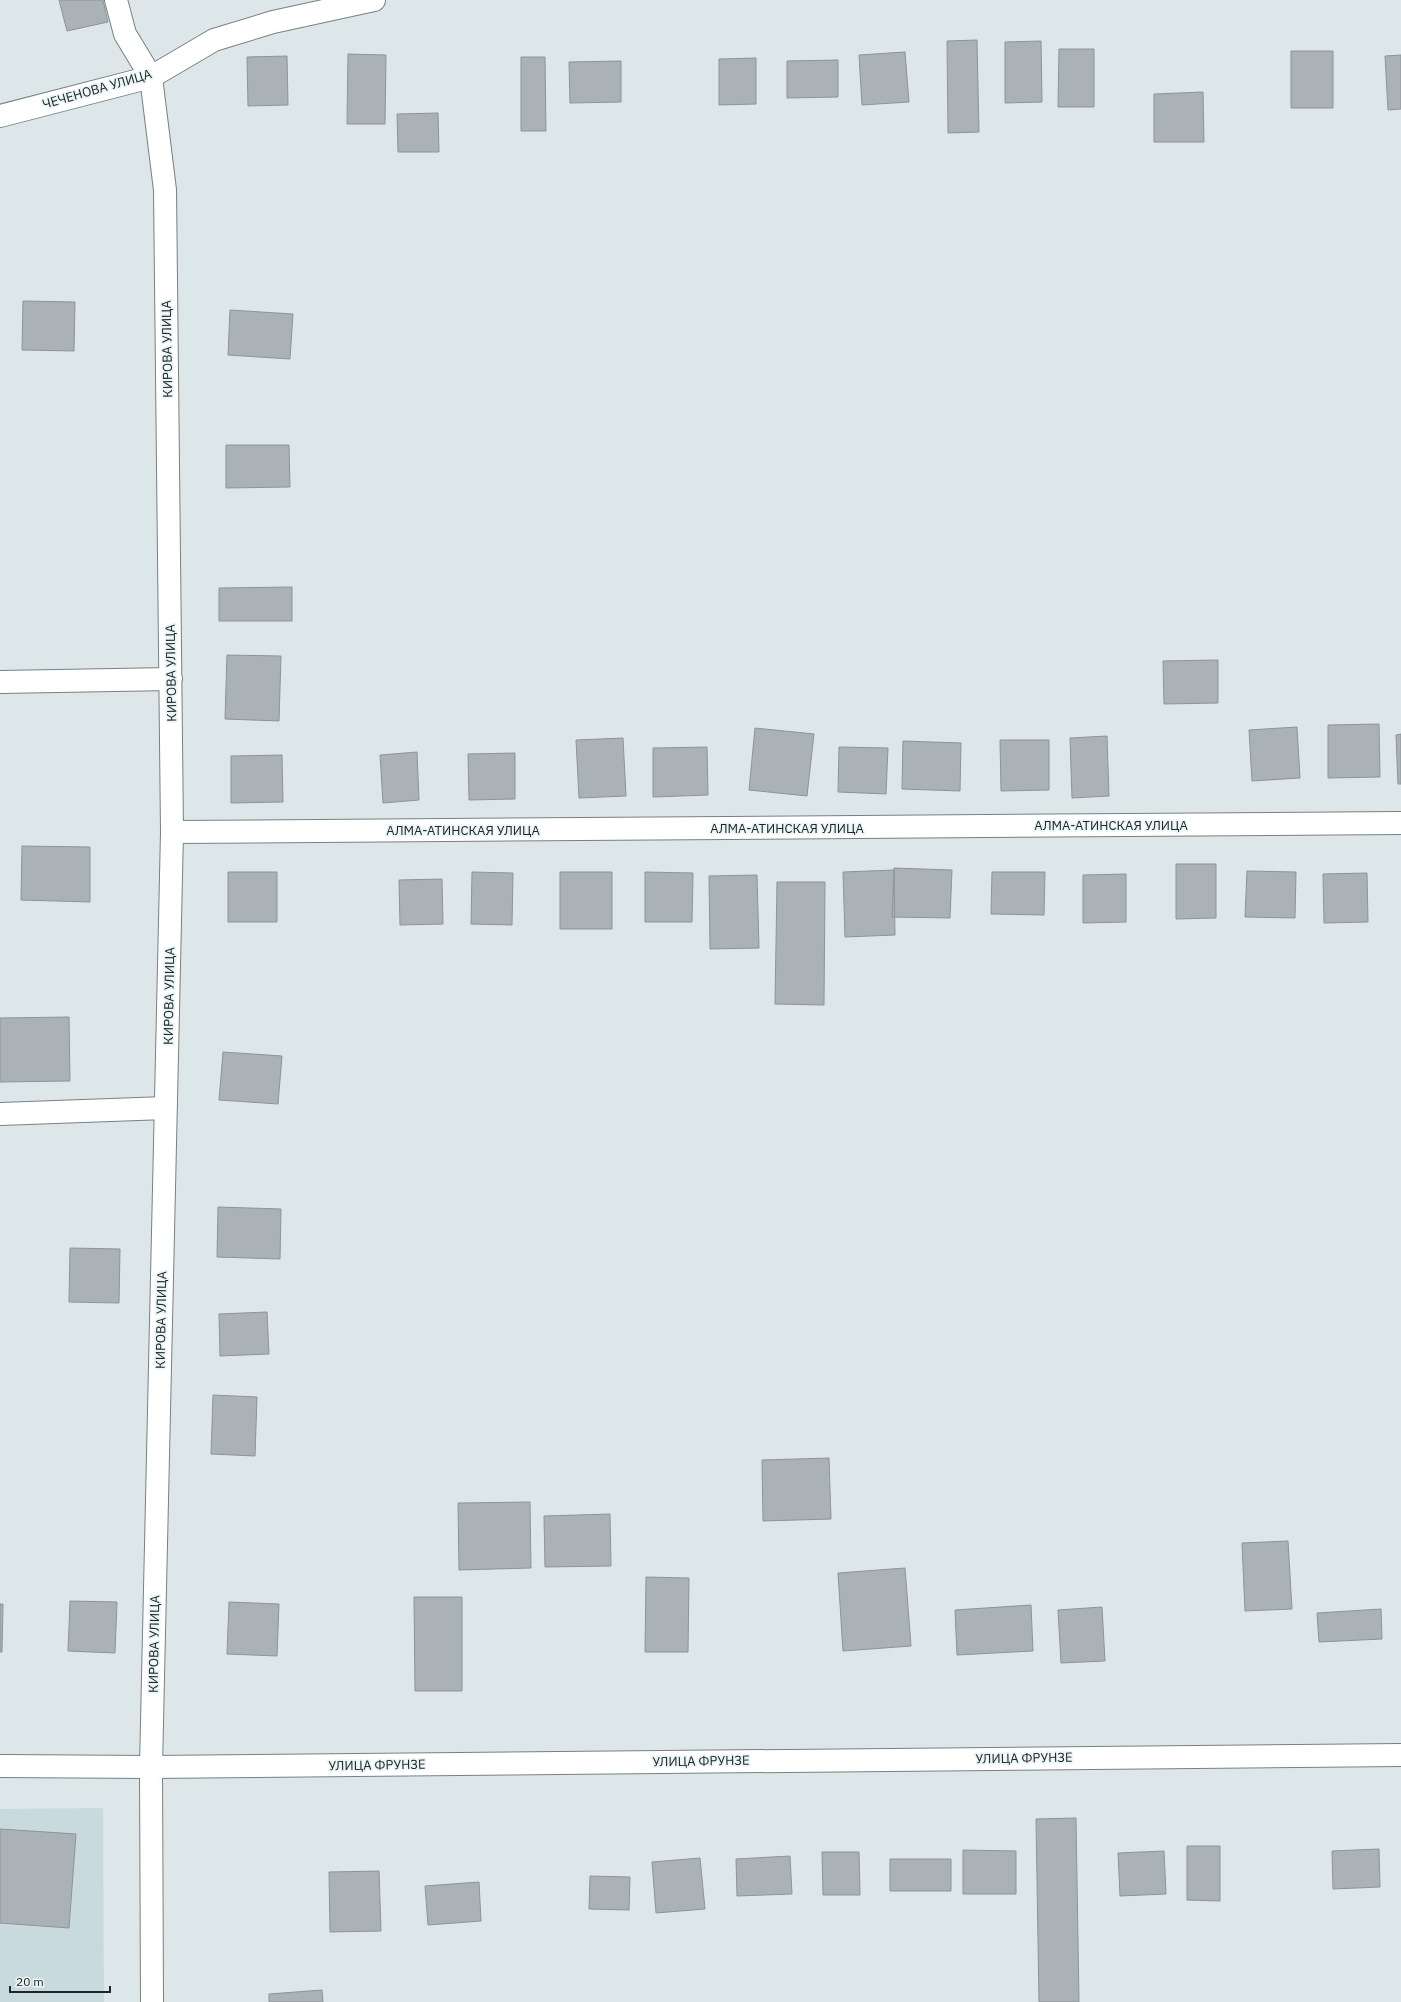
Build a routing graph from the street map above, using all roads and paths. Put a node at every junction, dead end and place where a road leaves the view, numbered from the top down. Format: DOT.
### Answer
graph roads {
  1 [pos="116,0"];
  2 [pos="374,0"];
  3 [pos="151,77"];
  4 [pos="0,116"];
  5 [pos="171,679"];
  6 [pos="0,682"];
  7 [pos="1401,823"];
  8 [pos="172,832"];
  9 [pos="166,1108"];
  10 [pos="0,1114"];
  11 [pos="1401,1755"];
  12 [pos="0,1766"];
  13 [pos="151,1767"];
  14 [pos="152,2002"];
  1 -- 3 [label="street, КИРОВА УЛИЦА"];
  2 -- 3 [label="street, ЧЕЧЕНОВА УЛИЦА"];
  3 -- 4 [label="street, ЧЕЧЕНОВА УЛИЦА"];
  3 -- 5 [label="street, КИРОВА УЛИЦА"];
  5 -- 6 [label="street"];
  5 -- 8 [label="street, КИРОВА УЛИЦА"];
  7 -- 8 [label="street, АЛМА-АТИНСКАЯ УЛИЦА"];
  8 -- 9 [label="street, КИРОВА УЛИЦА"];
  9 -- 10 [label="street"];
  9 -- 13 [label="street, КИРОВА УЛИЦА"];
  11 -- 13 [label="street, УЛИЦА ФРУНЗЕ"];
  12 -- 13 [label="street, УЛИЦА ФРУНЗЕ"];
  13 -- 14 [label="street, КИРОВА УЛИЦА"];
}
